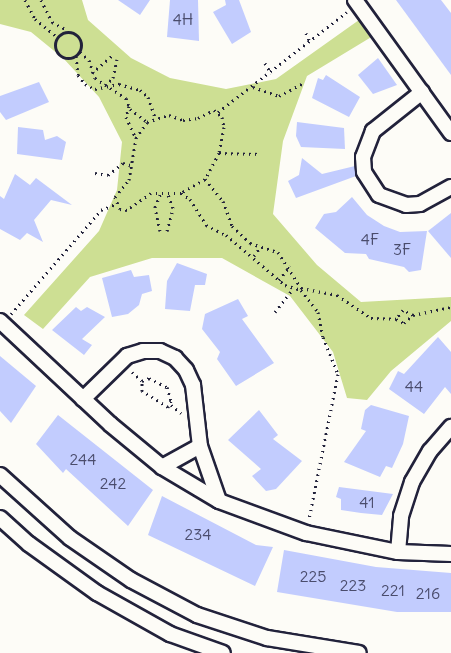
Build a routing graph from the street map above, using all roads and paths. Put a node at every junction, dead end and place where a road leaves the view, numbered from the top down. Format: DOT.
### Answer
graph roads {
  1 [pos="25,0"];
  2 [pos="41,0"];
  3 [pos="356,2"];
  4 [pos="70,31"];
  5 [pos="306,33"];
  6 [pos="57,37"];
  7 [pos="310,42"];
  8 [pos="80,52"];
  9 [pos="113,55"];
  10 [pos="76,56"];
  11 [pos="117,59"];
  12 [pos="266,63"];
  13 [pos="92,73"];
  14 [pos="270,74"];
  15 [pos="303,83"];
  16 [pos="107,86"];
  17 [pos="253,87"];
  18 [pos="422,92"];
  19 [pos="129,106"];
  20 [pos="218,112"];
  21 [pos="155,117"];
  22 [pos="147,122"];
  23 [pos="451,133"];
  24 [pos="136,138"];
  25 [pos="219,153"];
  26 [pos="260,154"];
  27 [pos="134,165"];
  28 [pos="95,173"];
  29 [pos="205,179"];
  30 [pos="451,187"];
  31 [pos="161,193"];
  32 [pos="182,193"];
  33 [pos="168,194"];
  34 [pos="116,204"];
  35 [pos="160,231"];
  36 [pos="167,231"];
  37 [pos="261,246"];
  38 [pos="254,256"];
  39 [pos="290,266"];
  40 [pos="279,280"];
  41 [pos="293,289"];
  42 [pos="451,307"];
  43 [pos="275,312"];
  44 [pos="413,315"];
  45 [pos="396,319"];
  46 [pos="1,322"];
  47 [pos="171,397"];
  48 [pos="83,399"];
  49 [pos="451,427"];
  50 [pos="200,446"];
  51 [pos="162,467"];
  52 [pos="0,475"];
  53 [pos="219,501"];
  54 [pos="0,518"];
  55 [pos="306,533"];
  56 [pos="398,552"];
  57 [pos="451,554"];
  58 [pos="223,653"];
  59 [pos="359,653"];
  1 -- 6 [label="path"];
  2 -- 4 [label="path"];
  3 -- 7 [label="path"];
  3 -- 18 [label="street"];
  4 -- 6 [label="path"];
  4 -- 8 [label="path"];
  5 -- 7 [label="path"];
  6 -- 10 [label="path"];
  7 -- 14 [label="path"];
  8 -- 10 [label="path"];
  8 -- 13 [label="path"];
  9 -- 13 [label="path"];
  10 -- 16 [label="path"];
  11 -- 16 [label="path"];
  12 -- 14 [label="path"];
  13 -- 16 [label="path"];
  14 -- 17 [label="path"];
  15 -- 17 [label="path"];
  16 -- 19 [label="path"];
  16 -- 21 [label="path"];
  17 -- 20 [label="path"];
  18 -- 23 [label="street"];
  18 -- 30 [label="street"];
  19 -- 22 [label="path"];
  19 -- 24 [label="path"];
  20 -- 21 [label="path"];
  20 -- 25 [label="path"];
  21 -- 22 [label="path"];
  22 -- 24 [label="path"];
  24 -- 27 [label="path"];
  25 -- 26 [label="path"];
  25 -- 29 [label="path"];
  27 -- 28 [label="path"];
  27 -- 34 [label="path"];
  29 -- 32 [label="path"];
  29 -- 37 [label="path"];
  31 -- 33 [label="path"];
  31 -- 34 [label="path"];
  31 -- 35 [label="path"];
  32 -- 33 [label="path"];
  32 -- 38 [label="path"];
  33 -- 36 [label="path"];
  34 -- 46 [label="path"];
  37 -- 38 [label="path"];
  37 -- 39 [label="path"];
  38 -- 40 [label="path"];
  39 -- 40 [label="path"];
  39 -- 45 [label="path"];
  40 -- 41 [label="path"];
  41 -- 43 [label="path"];
  41 -- 55 [label="path"];
  42 -- 44 [label="path"];
  44 -- 45 [label="path"];
  44 -- 45 [label="path"];
  46 -- 48 [label="street"];
  47 -- 47 [label="path"];
  48 -- 50 [label="street"];
  48 -- 51 [label="street"];
  49 -- 56 [label="street"];
  50 -- 51 [label="street"];
  50 -- 53 [label="street"];
  51 -- 53 [label="street"];
  52 -- 59 [label="street"];
  53 -- 55 [label="street"];
  54 -- 58 [label="street"];
  55 -- 56 [label="street"];
  56 -- 57 [label="street"];
}
